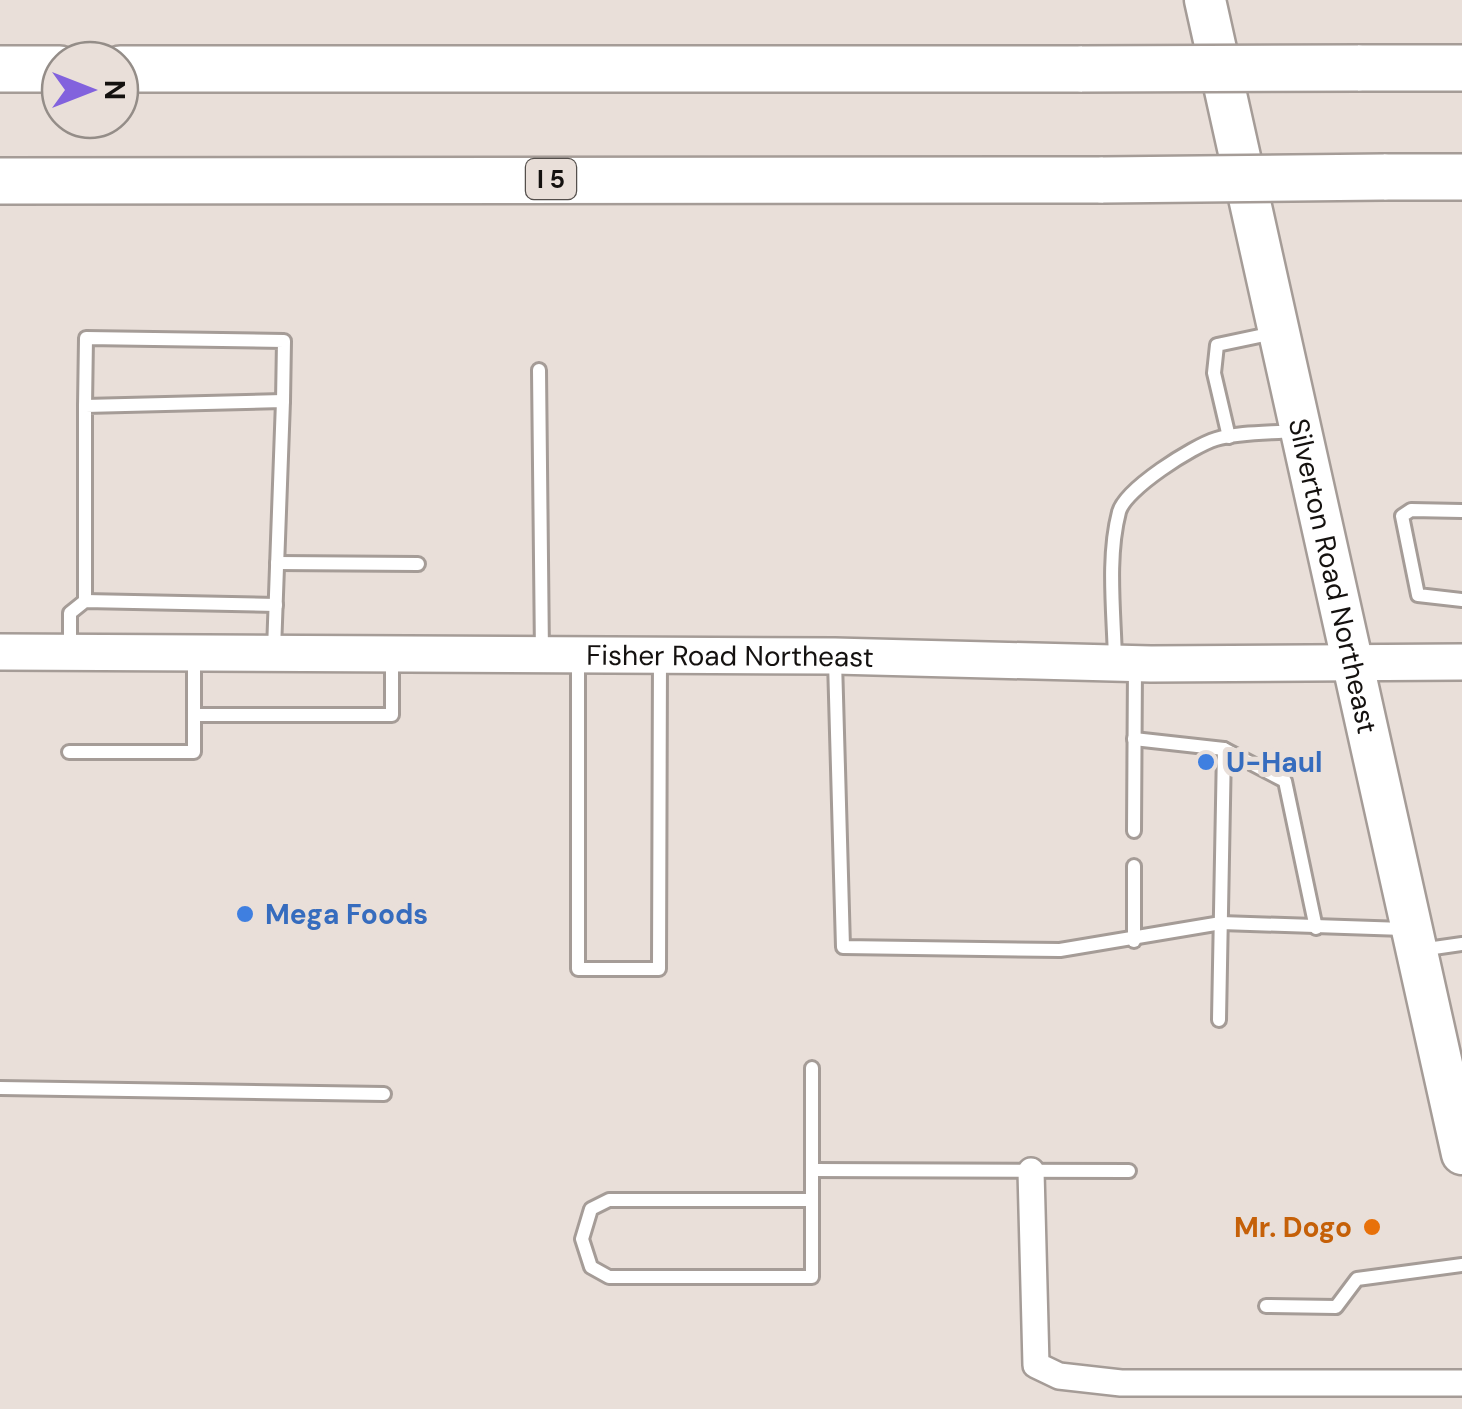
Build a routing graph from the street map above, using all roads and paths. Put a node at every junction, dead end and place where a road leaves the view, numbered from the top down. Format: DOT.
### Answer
graph roads {
  1 [pos="1205,0"];
  2 [pos="1462,68"];
  3 [pos="0,69"];
  4 [pos="40,69"];
  5 [pos="140,69"];
  6 [pos="1462,177"];
  7 [pos="0,181"];
  8 [pos="1278,332"];
  9 [pos="538,370"];
  10 [pos="282,401"];
  11 [pos="85,406"];
  12 [pos="1301,430"];
  13 [pos="1229,437"];
  14 [pos="1462,512"];
  15 [pos="278,563"];
  16 [pos="418,564"];
  17 [pos="1462,600"];
  18 [pos="85,601"];
  19 [pos="276,605"];
  20 [pos="70,651"];
  21 [pos="0,652"];
  22 [pos="194,655"];
  23 [pos="274,656"];
  24 [pos="392,656"];
  25 [pos="542,656"];
  26 [pos="578,656"];
  27 [pos="660,656"];
  28 [pos="835,656"];
  29 [pos="1462,662"];
  30 [pos="1353,663"];
  31 [pos="1125,664"];
  32 [pos="194,715"];
  33 [pos="1134,739"];
  34 [pos="1224,749"];
  35 [pos="69,752"];
  36 [pos="1134,831"];
  37 [pos="1134,866"];
  38 [pos="1221,923"];
  39 [pos="1316,928"];
  40 [pos="1414,940"];
  41 [pos="1134,941"];
  42 [pos="1462,944"];
  43 [pos="1219,1020"];
  44 [pos="812,1068"];
  45 [pos="0,1088"];
  46 [pos="384,1094"];
  47 [pos="1462,1154"];
  48 [pos="812,1170"];
  49 [pos="1031,1171"];
  50 [pos="1129,1172"];
  51 [pos="812,1200"];
  52 [pos="1462,1265"];
  53 [pos="1266,1306"];
  54 [pos="1462,1383"];
  1 -- 8 [label="main road, Silverton Road Northeast"];
  2 -- 5 [label="highway, bridge"];
  3 -- 4 [label="highway"];
  6 -- 7 [label="highway, I 5, bridge"];
  8 -- 12 [label="main road, Silverton Road Northeast"];
  8 -- 13 [label="lane"];
  9 -- 25 [label="lane"];
  10 -- 11 [label="lane"];
  10 -- 11 [label="lane"];
  10 -- 15 [label="lane"];
  11 -- 18 [label="lane"];
  12 -- 13 [label="lane"];
  12 -- 30 [label="main road, Silverton Road Northeast"];
  13 -- 31 [label="lane"];
  14 -- 17 [label="lane"];
  15 -- 16 [label="lane"];
  15 -- 19 [label="lane"];
  18 -- 19 [label="lane"];
  18 -- 20 [label="lane"];
  19 -- 23 [label="lane"];
  20 -- 21 [label="street, Fisher Road Northeast"];
  20 -- 22 [label="street, Fisher Road Northeast"];
  22 -- 23 [label="street, Fisher Road Northeast"];
  22 -- 32 [label="lane"];
  23 -- 24 [label="street, Fisher Road Northeast"];
  24 -- 25 [label="street, Fisher Road Northeast"];
  24 -- 32 [label="lane"];
  25 -- 26 [label="street, Fisher Road Northeast"];
  26 -- 27 [label="street, Fisher Road Northeast"];
  26 -- 27 [label="lane"];
  27 -- 28 [label="street, Fisher Road Northeast"];
  28 -- 31 [label="street, Fisher Road Northeast"];
  28 -- 41 [label="lane"];
  29 -- 30 [label="street, Fisher Road Northeast"];
  30 -- 31 [label="street, Fisher Road Northeast"];
  30 -- 40 [label="main road, Silverton Road Northeast"];
  31 -- 33 [label="lane"];
  32 -- 35 [label="lane"];
  33 -- 34 [label="lane"];
  33 -- 36 [label="lane"];
  34 -- 38 [label="lane"];
  34 -- 39 [label="lane"];
  37 -- 41 [label="lane"];
  38 -- 39 [label="lane"];
  38 -- 41 [label="lane"];
  38 -- 43 [label="lane"];
  39 -- 40 [label="lane"];
  40 -- 42 [label="lane"];
  40 -- 47 [label="main road, Silverton Road Northeast"];
  44 -- 48 [label="lane"];
  45 -- 46 [label="lane"];
  48 -- 49 [label="lane"];
  48 -- 51 [label="lane"];
  49 -- 50 [label="lane"];
  49 -- 54 [label="street"];
  51 -- 51 [label="lane"];
  52 -- 53 [label="lane"];
}
